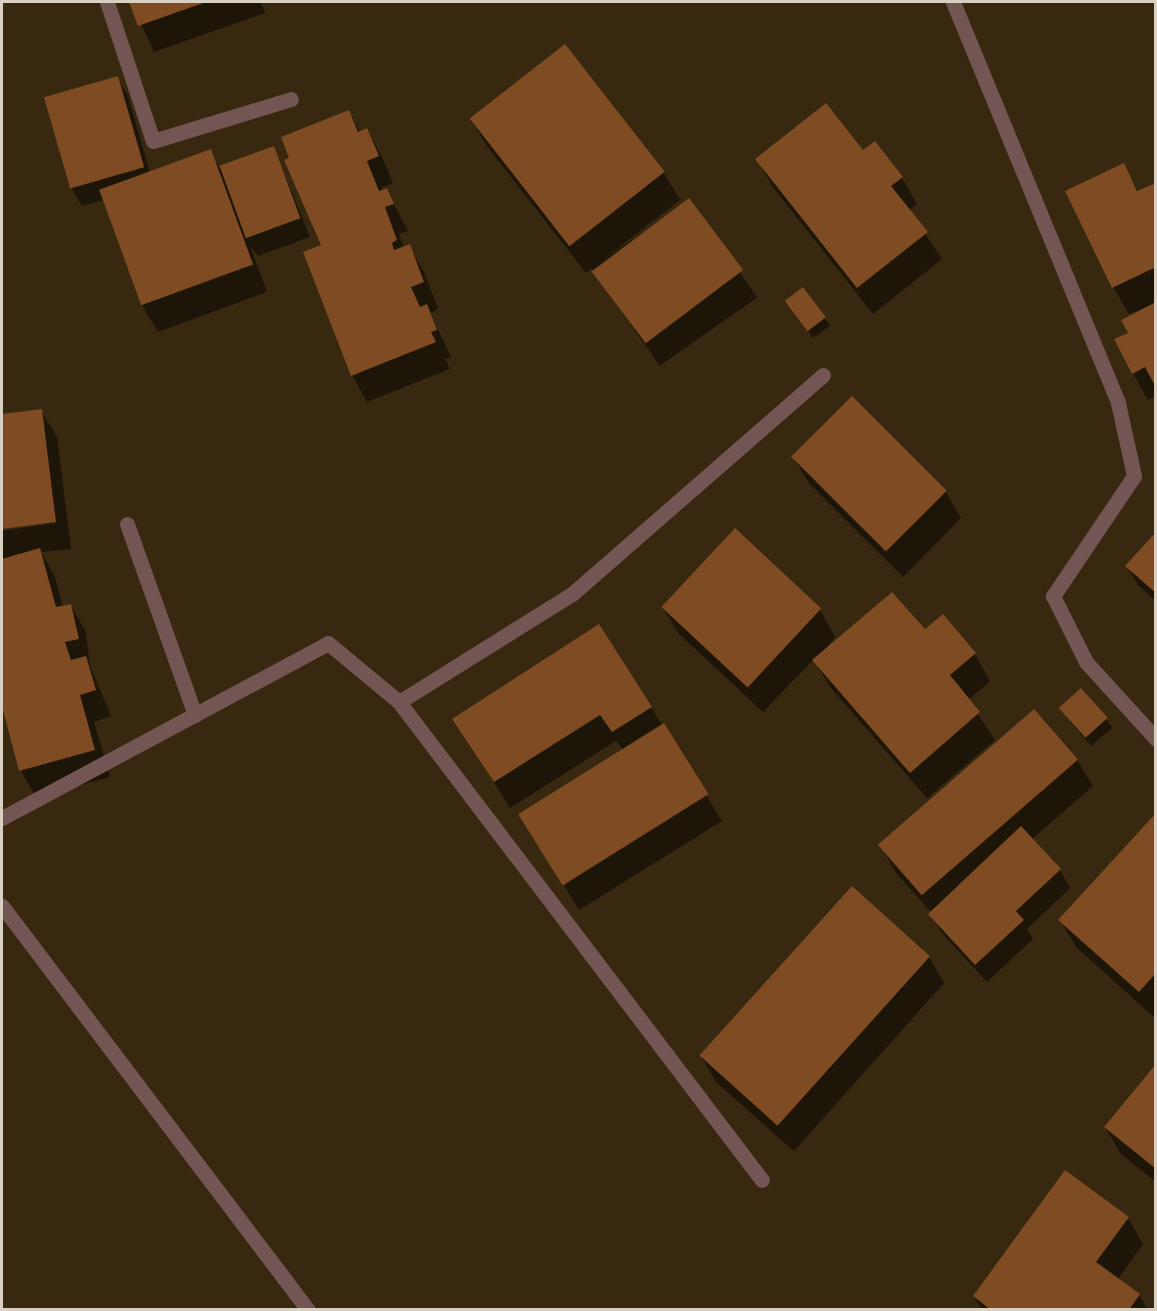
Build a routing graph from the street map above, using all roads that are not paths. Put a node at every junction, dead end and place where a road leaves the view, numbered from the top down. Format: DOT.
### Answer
graph roads {
  1 [pos="107,2"];
  2 [pos="953,2"];
  3 [pos="291,99"];
  4 [pos="823,375"];
  5 [pos="127,524"];
  6 [pos="399,702"];
  7 [pos="195,715"];
  8 [pos="1155,739"];
  9 [pos="2,818"];
  10 [pos="2,906"];
  11 [pos="762,1180"];
  12 [pos="308,1310"];
  1 -- 3 [label="street"];
  2 -- 8 [label="street"];
  4 -- 6 [label="street"];
  5 -- 7 [label="street"];
  6 -- 7 [label="street"];
  6 -- 11 [label="street"];
  7 -- 9 [label="street"];
  10 -- 12 [label="street"];
}
